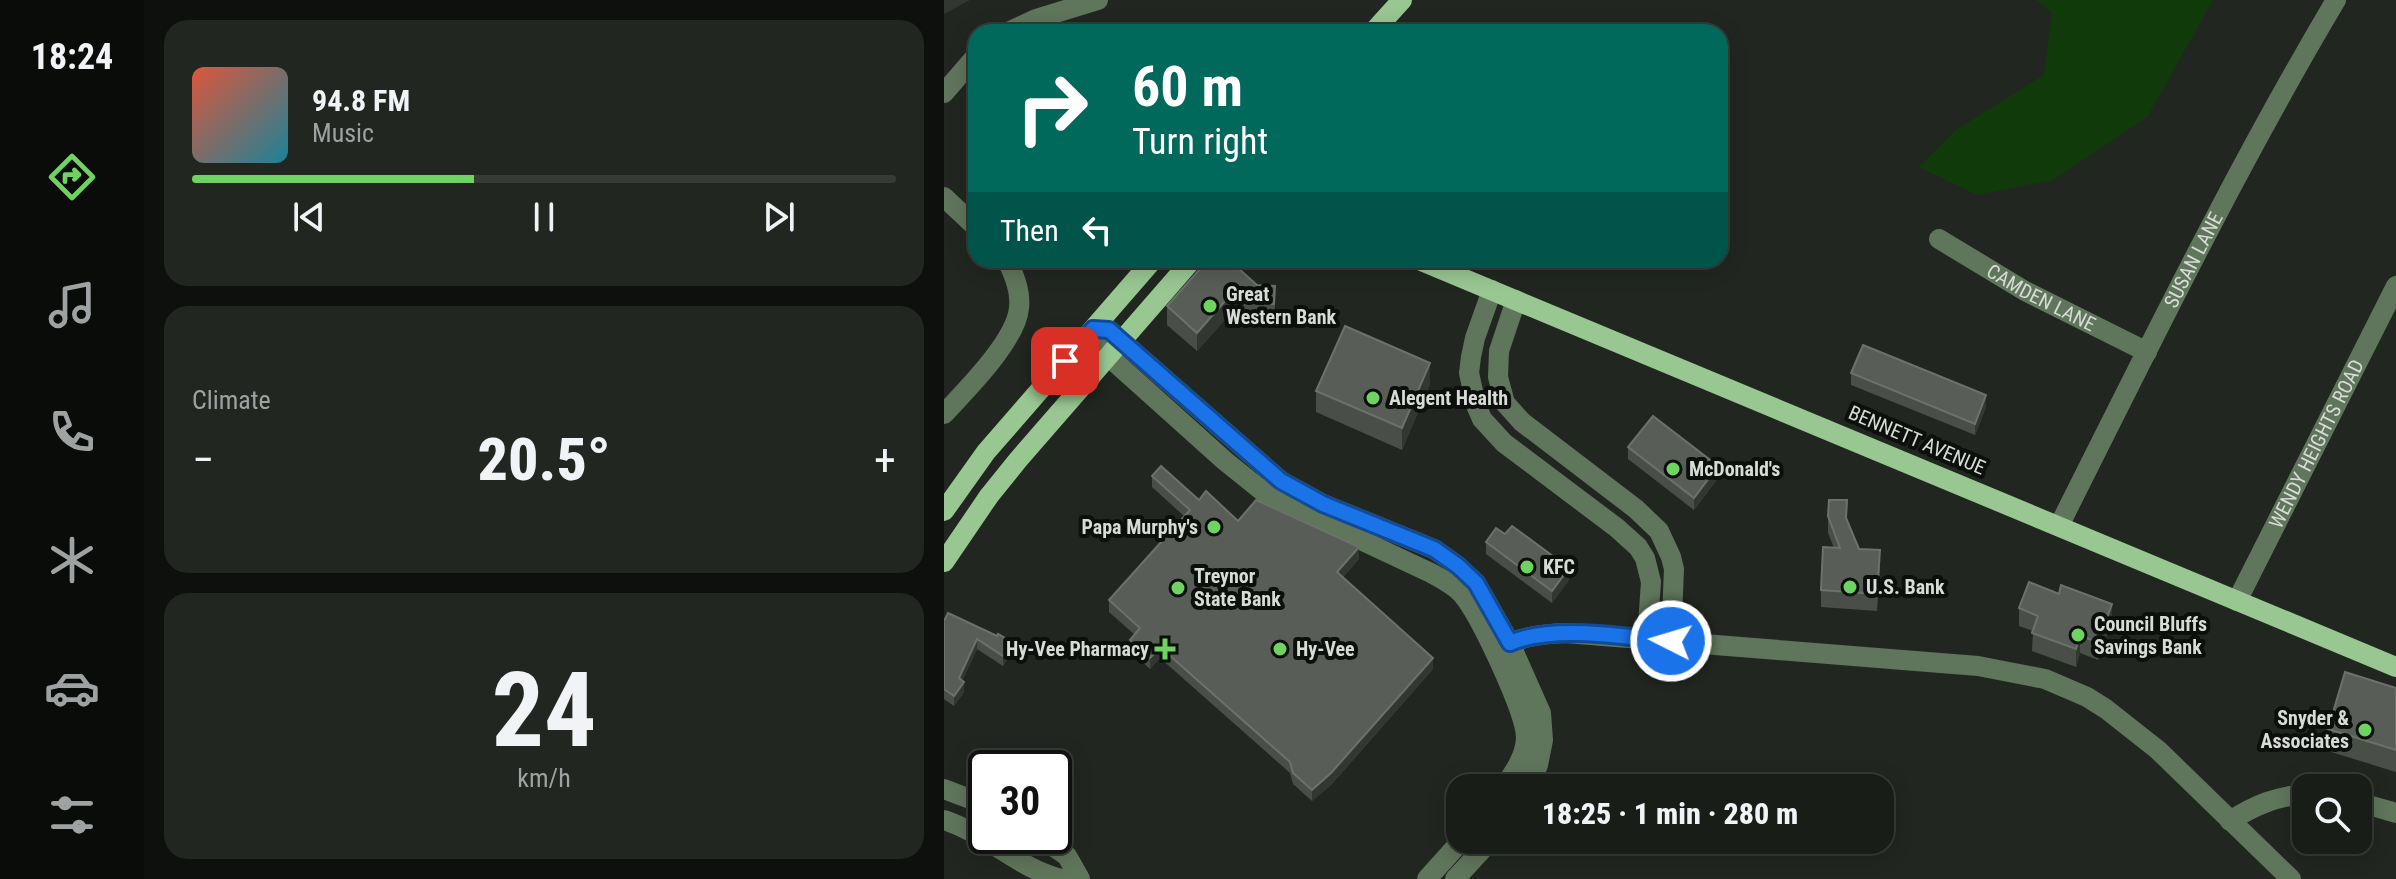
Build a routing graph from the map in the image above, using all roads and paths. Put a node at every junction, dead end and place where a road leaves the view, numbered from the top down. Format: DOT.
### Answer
graph roads {
  1 [pos="1098,0"];
  2 [pos="1402,0"];
  3 [pos="2336,0"];
  4 [pos="1025,24"];
  5 [pos="1380,24"];
  6 [pos="968,65"];
  7 [pos="944,93"];
  8 [pos="944,197"];
  9 [pos="968,220"];
  10 [pos="1939,239"];
  11 [pos="1010,268"];
  12 [pos="1146,268"];
  13 [pos="1185,268"];
  14 [pos="1438,268"];
  15 [pos="2396,287"];
  16 [pos="1492,290"];
  17 [pos="1516,300"];
  18 [pos="1093,329"];
  19 [pos="1114,349"];
  20 [pos="2147,352"];
  21 [pos="944,414"];
  22 [pos="944,511"];
  23 [pos="2059,526"];
  24 [pos="946,554"];
  25 [pos="2237,601"];
  26 [pos="1647,639"];
  27 [pos="1671,641"];
  28 [pos="1502,646"];
  29 [pos="2396,667"];
  30 [pos="1513,774"];
  31 [pos="1534,774"];
  32 [pos="944,789"];
  33 [pos="2292,797"];
  34 [pos="968,798"];
  35 [pos="2372,806"];
  36 [pos="2396,813"];
  37 [pos="944,820"];
  38 [pos="2230,821"];
  39 [pos="1064,854"];
  40 [pos="1449,854"];
  41 [pos="1478,854"];
  42 [pos="1061,879"];
  43 [pos="1080,879"];
  44 [pos="1427,879"];
  45 [pos="1455,879"];
  46 [pos="2291,879"];
  1 -- 4 [label="street"];
  2 -- 5 [label="main road"];
  3 -- 20 [label="street, SUSAN LANE"];
  6 -- 7 [label="street"];
  8 -- 9 [label="street"];
  10 -- 20 [label="street, CAMDEN LANE"];
  11 -- 21 [label="street"];
  12 -- 18 [label="main road"];
  13 -- 19 [label="main road"];
  14 -- 16 [label="main road, BENNETT AVENUE"];
  15 -- 25 [label="street, WENDY HEIGHTS ROAD"];
  16 -- 17 [label="main road, BENNETT AVENUE"];
  16 -- 26 [label="street"];
  17 -- 23 [label="main road, BENNETT AVENUE"];
  17 -- 27 [label="street"];
  18 -- 19 [label="street"];
  18 -- 22 [label="main road"];
  19 -- 24 [label="main road"];
  19 -- 28 [label="street"];
  20 -- 23 [label="street, SUSAN LANE"];
  23 -- 25 [label="main road, BENNETT AVENUE"];
  25 -- 29 [label="main road, BENNETT AVENUE"];
  26 -- 27 [label="street"];
  26 -- 28 [label="street"];
  27 -- 38 [label="street"];
  28 -- 30 [label="street"];
  28 -- 31 [label="street"];
  32 -- 34 [label="street"];
  33 -- 38 [label="street"];
  35 -- 36 [label="street"];
  37 -- 42 [label="street"];
  38 -- 46 [label="street"];
  39 -- 43 [label="street"];
  40 -- 44 [label="street"];
  41 -- 45 [label="street"];
}
